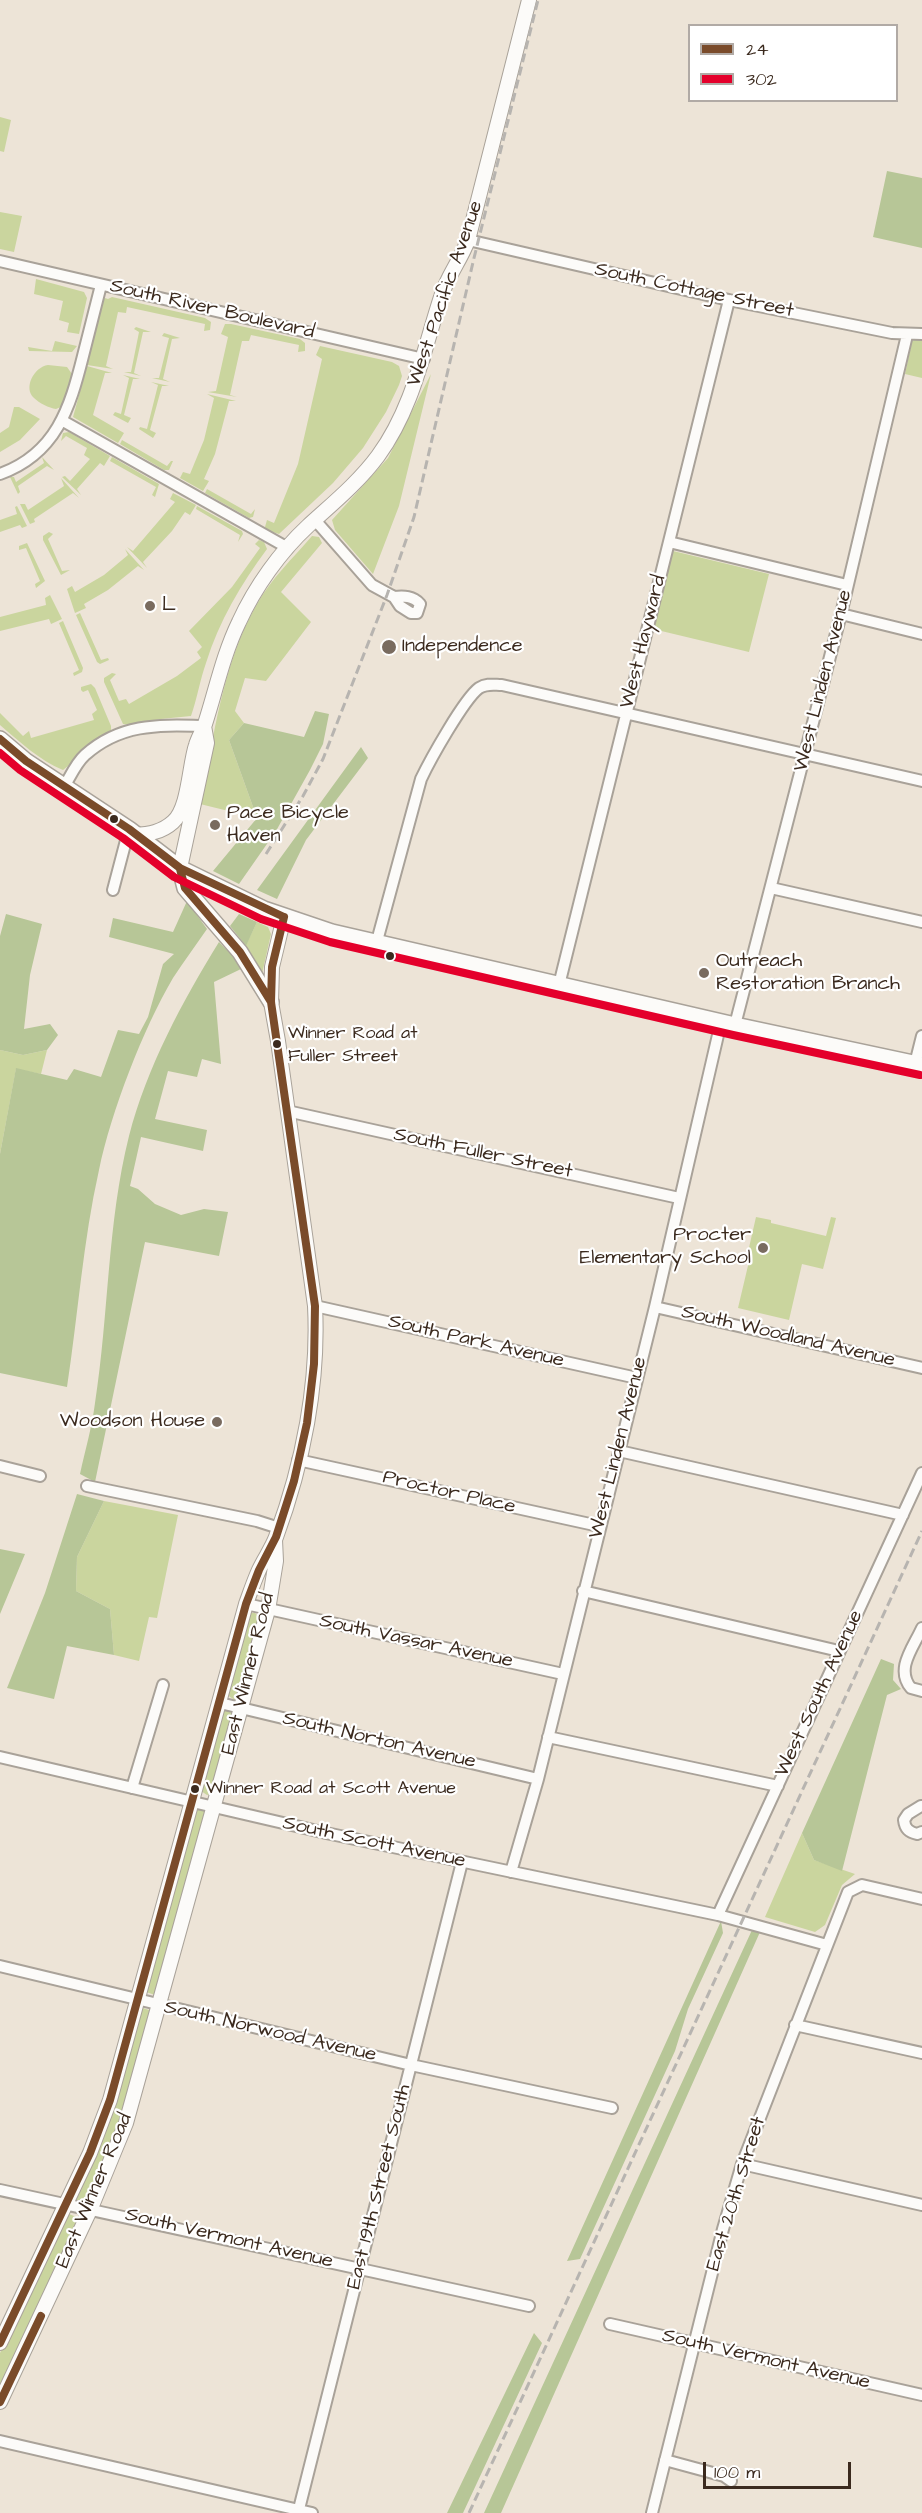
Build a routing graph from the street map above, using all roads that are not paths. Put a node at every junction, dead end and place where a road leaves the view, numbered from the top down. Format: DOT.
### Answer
graph roads {
  1 [pos="530,0"];
  2 [pos="468,240"];
  3 [pos="0,261"];
  4 [pos="101,285"];
  5 [pos="729,300"];
  6 [pos="922,334"];
  7 [pos="907,335"];
  8 [pos="424,358"];
  9 [pos="63,421"];
  10 [pos="0,474"];
  11 [pos="315,520"];
  12 [pos="669,542"];
  13 [pos="288,548"];
  14 [pos="847,585"];
  15 [pos="394,597"];
  16 [pos="841,614"];
  17 [pos="922,634"];
  18 [pos="626,715"];
  19 [pos="204,726"];
  20 [pos="0,739"];
  21 [pos="806,754"];
  22 [pos="922,781"];
  23 [pos="64,787"];
  24 [pos="181,813"];
  25 [pos="132,832"];
  26 [pos="180,868"];
  27 [pos="771,888"];
  28 [pos="113,890"];
  29 [pos="284,917"];
  30 [pos="922,922"];
  31 [pos="377,941"];
  32 [pos="559,985"];
  33 [pos="271,1002"];
  34 [pos="728,1023"];
  35 [pos="922,1036"];
  36 [pos="919,1064"];
  37 [pos="287,1111"];
  38 [pos="679,1198"];
  39 [pos="315,1306"];
  40 [pos="655,1306"];
  41 [pos="922,1368"];
  42 [pos="637,1378"];
  43 [pos="619,1451"];
  44 [pos="298,1460"];
  45 [pos="0,1466"];
  46 [pos="922,1473"];
  47 [pos="40,1476"];
  48 [pos="87,1486"];
  49 [pos="903,1515"];
  50 [pos="599,1526"];
  51 [pos="277,1534"];
  52 [pos="583,1591"];
  53 [pos="246,1604"];
  54 [pos="268,1610"];
  55 [pos="922,1628"];
  56 [pos="839,1651"];
  57 [pos="563,1674"];
  58 [pos="163,1686"];
  59 [pos="922,1691"];
  60 [pos="220,1703"];
  61 [pos="242,1708"];
  62 [pos="548,1737"];
  63 [pos="0,1757"];
  64 [pos="538,1779"];
  65 [pos="778,1786"];
  66 [pos="132,1788"];
  67 [pos="192,1802"];
  68 [pos="922,1805"];
  69 [pos="214,1807"];
  70 [pos="922,1832"];
  71 [pos="462,1862"];
  72 [pos="511,1872"];
  73 [pos="922,1899"];
  74 [pos="718,1915"];
  75 [pos="827,1944"];
  76 [pos="0,1966"];
  77 [pos="138,1998"];
  78 [pos="159,2006"];
  79 [pos="795,2025"];
  80 [pos="922,2053"];
  81 [pos="411,2065"];
  82 [pos="612,2108"];
  83 [pos="742,2164"];
  84 [pos="0,2190"];
  85 [pos="65,2204"];
  86 [pos="922,2205"];
  87 [pos="92,2208"];
  88 [pos="360,2268"];
  89 [pos="529,2306"];
  90 [pos="610,2324"];
  91 [pos="0,2343"];
  92 [pos="695,2344"];
  93 [pos="922,2395"];
  94 [pos="0,2402"];
  95 [pos="0,2441"];
  96 [pos="665,2460"];
  97 [pos="730,2481"];
  98 [pos="298,2512"];
  99 [pos="312,2513"];
  100 [pos="652,2513"];
  1 -- 2 [label="street, West Pacific Avenue"];
  2 -- 5 [label="street, South Cottage Street"];
  2 -- 8 [label="street, West Pacific Avenue"];
  3 -- 4 [label="street, South River Boulevard"];
  4 -- 8 [label="street, South River Boulevard"];
  4 -- 9 [label="street"];
  5 -- 7 [label="street, South Cottage Street"];
  5 -- 12 [label="street, West Hayward"];
  6 -- 7 [label="street, South Cottage Street"];
  7 -- 14 [label="street, West Linden Avenue"];
  8 -- 11 [label="street, West Pacific Avenue"];
  9 -- 10 [label="street"];
  9 -- 13 [label="street"];
  11 -- 13 [label="street, West Pacific Avenue"];
  11 -- 15 [label="street"];
  12 -- 14 [label="street"];
  12 -- 18 [label="street, West Hayward"];
  13 -- 19 [label="street, West Pacific Avenue"];
  14 -- 16 [label="street, West Linden Avenue"];
  16 -- 17 [label="street"];
  16 -- 21 [label="street, West Linden Avenue"];
  18 -- 21 [label="street"];
  18 -- 31 [label="street"];
  18 -- 32 [label="street, West Hayward"];
  19 -- 23 [label="street"];
  19 -- 24 [label="street"];
  19 -- 26 [label="street"];
  20 -- 23 [label="main road"];
  21 -- 22 [label="street"];
  21 -- 27 [label="street, West Linden Avenue"];
  23 -- 25 [label="main road"];
  24 -- 25 [label="street"];
  24 -- 26 [label="street"];
  25 -- 26 [label="main road"];
  25 -- 28 [label="street"];
  26 -- 29 [label="main road"];
  26 -- 33 [label="main road"];
  27 -- 30 [label="street"];
  27 -- 34 [label="street, West Linden Avenue"];
  29 -- 31 [label="main road"];
  29 -- 33 [label="street"];
  31 -- 32 [label="main road"];
  32 -- 34 [label="main road"];
  33 -- 37 [label="street"];
  34 -- 36 [label="main road"];
  34 -- 38 [label="street, West Linden Avenue"];
  35 -- 36 [label="street"];
  37 -- 38 [label="street, South Fuller Street"];
  37 -- 39 [label="street"];
  38 -- 40 [label="street, West Linden Avenue"];
  39 -- 42 [label="street, South Park Avenue"];
  39 -- 44 [label="street"];
  40 -- 41 [label="street, South Woodland Avenue"];
  40 -- 42 [label="street, West Linden Avenue"];
  42 -- 43 [label="street, West Linden Avenue"];
  43 -- 49 [label="street"];
  43 -- 50 [label="street, West Linden Avenue"];
  44 -- 50 [label="street, Proctor Place"];
  44 -- 51 [label="street"];
  45 -- 47 [label="street"];
  46 -- 49 [label="street, West South Avenue"];
  48 -- 51 [label="street"];
  49 -- 56 [label="street, West South Avenue"];
  50 -- 52 [label="street, West Linden Avenue"];
  51 -- 53 [label="street, East Winner Road"];
  51 -- 54 [label="street, East Winner Road"];
  52 -- 56 [label="street"];
  52 -- 57 [label="street, West Linden Avenue"];
  53 -- 54 [label="street, South Vassar Avenue"];
  53 -- 60 [label="street, East Winner Road"];
  54 -- 57 [label="street, South Vassar Avenue"];
  54 -- 61 [label="street, East Winner Road"];
  55 -- 59 [label="street"];
  56 -- 65 [label="street, West South Avenue"];
  57 -- 62 [label="street, West Linden Avenue"];
  58 -- 66 [label="street"];
  60 -- 61 [label="street, South Norton Avenue"];
  60 -- 67 [label="street, East Winner Road"];
  61 -- 64 [label="street, South Norton Avenue"];
  61 -- 69 [label="street, East Winner Road"];
  62 -- 64 [label="street, West Linden Avenue"];
  62 -- 65 [label="street"];
  63 -- 66 [label="street, South Scott Avenue"];
  64 -- 72 [label="street, West Linden Avenue"];
  65 -- 74 [label="street, West South Avenue"];
  66 -- 67 [label="street, South Scott Avenue"];
  67 -- 69 [label="street, South Scott Avenue"];
  67 -- 77 [label="street, East Winner Road"];
  68 -- 70 [label="street"];
  69 -- 71 [label="street, South Scott Avenue"];
  69 -- 78 [label="street, East Winner Road"];
  71 -- 72 [label="street, South Scott Avenue"];
  71 -- 81 [label="street, East 19th Street South"];
  72 -- 74 [label="street, South Scott Avenue"];
  73 -- 75 [label="street, East 20th Street"];
  74 -- 75 [label="street, South Scott Avenue"];
  75 -- 79 [label="street, East 20th Street"];
  76 -- 77 [label="street, South Norwood Avenue"];
  77 -- 78 [label="street, South Norwood Avenue"];
  77 -- 85 [label="street, East Winner Road"];
  78 -- 81 [label="street, South Norwood Avenue"];
  78 -- 87 [label="street, East Winner Road"];
  79 -- 80 [label="street"];
  79 -- 83 [label="street, East 20th Street"];
  81 -- 82 [label="street, South Norwood Avenue"];
  81 -- 88 [label="street, East 19th Street South"];
  83 -- 86 [label="street"];
  83 -- 92 [label="street, East 20th Street"];
  84 -- 85 [label="street, South Vermont Avenue"];
  85 -- 87 [label="street, South Vermont Avenue"];
  85 -- 91 [label="street, East Winner Road"];
  87 -- 88 [label="street, South Vermont Avenue"];
  87 -- 94 [label="street, East Winner Road"];
  88 -- 89 [label="street, South Vermont Avenue"];
  88 -- 98 [label="street, East 19th Street South"];
  90 -- 92 [label="street, South Vermont Avenue"];
  92 -- 93 [label="street, South Vermont Avenue"];
  92 -- 96 [label="street, East 20th Street"];
  95 -- 98 [label="street"];
  96 -- 97 [label="street"];
  96 -- 100 [label="street, East 20th Street"];
  98 -- 99 [label="street"];
}
